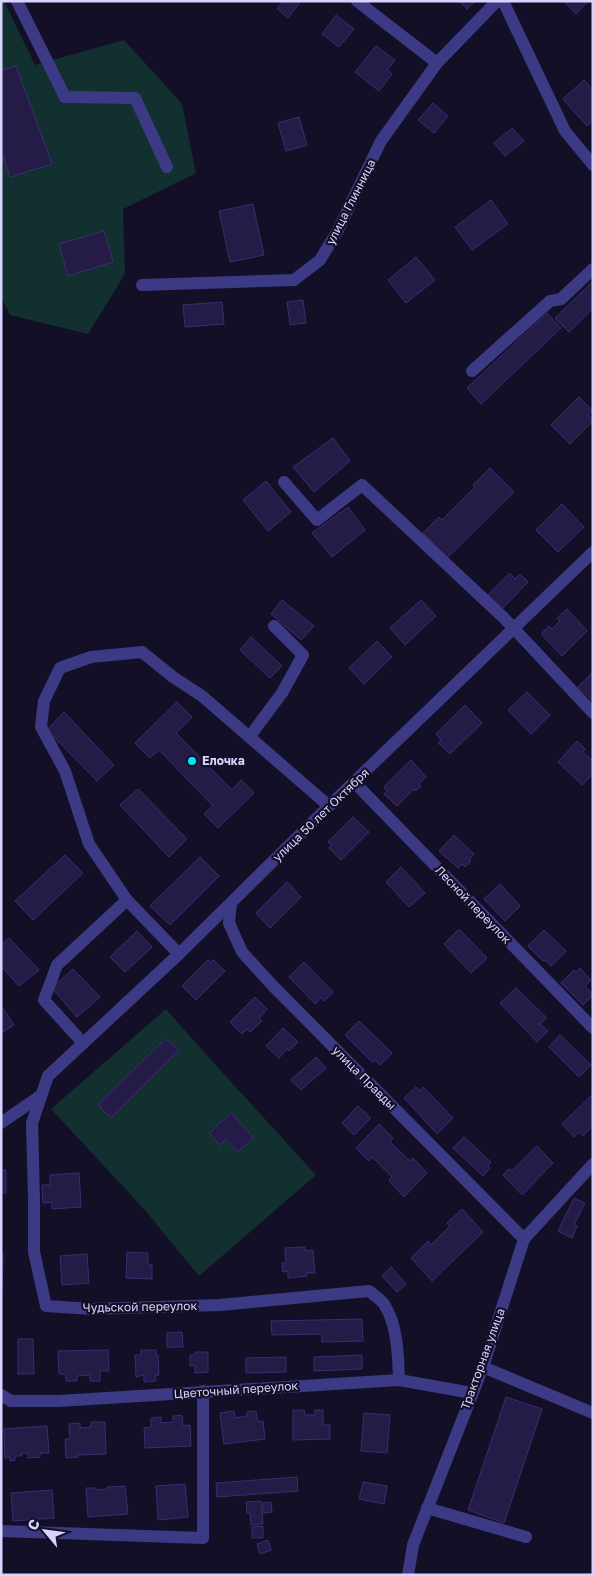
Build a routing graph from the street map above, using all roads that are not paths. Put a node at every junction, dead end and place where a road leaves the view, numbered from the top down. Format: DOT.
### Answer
graph roads {
  1 [pos="17,1"];
  2 [pos="357,1"];
  3 [pos="497,1"];
  4 [pos="503,1"];
  5 [pos="437,63"];
  6 [pos="593,165"];
  7 [pos="168,166"];
  8 [pos="593,269"];
  9 [pos="142,285"];
  10 [pos="472,371"];
  11 [pos="284,482"];
  12 [pos="593,552"];
  13 [pos="274,626"];
  14 [pos="514,629"];
  15 [pos="593,713"];
  16 [pos="250,736"];
  17 [pos="354,782"];
  18 [pos="329,806"];
  19 [pos="127,900"];
  20 [pos="231,903"];
  21 [pos="179,954"];
  22 [pos="593,1028"];
  23 [pos="83,1043"];
  24 [pos="48,1076"];
  25 [pos="40,1096"];
  26 [pos="1,1123"];
  27 [pos="593,1164"];
  28 [pos="524,1239"];
  29 [pos="483,1367"];
  30 [pos="399,1380"];
  31 [pos="203,1391"];
  32 [pos="472,1393"];
  33 [pos="1,1395"];
  34 [pos="593,1413"];
  35 [pos="428,1508"];
  36 [pos="1,1531"];
  37 [pos="526,1537"];
  38 [pos="408,1575"];
  1 -- 7 [label="street"];
  2 -- 5 [label="street"];
  3 -- 5 [label="street, улица Глинница"];
  4 -- 6 [label="street"];
  5 -- 9 [label="street, улица Глинница"];
  8 -- 10 [label="street"];
  11 -- 14 [label="street"];
  12 -- 14 [label="street, улица 50 лет Октября"];
  13 -- 16 [label="street"];
  14 -- 15 [label="street"];
  14 -- 17 [label="street, улица 50 лет Октября"];
  16 -- 18 [label="street"];
  16 -- 19 [label="street"];
  17 -- 18 [label="street, улица 50 лет Октября"];
  17 -- 22 [label="street, Лесной переулок"];
  18 -- 20 [label="street, улица 50 лет Октября"];
  19 -- 21 [label="street"];
  19 -- 23 [label="street"];
  20 -- 21 [label="street, улица 50 лет Октября"];
  20 -- 28 [label="street, улица Правды"];
  21 -- 23 [label="street, улица 50 лет Октября"];
  23 -- 24 [label="street, улица 50 лет Октября"];
  24 -- 25 [label="street, Чудьской переулок"];
  25 -- 26 [label="street"];
  25 -- 30 [label="street, Чудьской переулок"];
  27 -- 28 [label="street, Тракторная улица"];
  28 -- 29 [label="street, Тракторная улица"];
  29 -- 32 [label="street, Тракторная улица"];
  29 -- 34 [label="street"];
  30 -- 31 [label="street, Цветочный переулок"];
  30 -- 32 [label="street, Цветочный переулок"];
  31 -- 33 [label="street, Цветочный переулок"];
  31 -- 36 [label="street"];
  32 -- 35 [label="street, Тракторная улица"];
  35 -- 37 [label="street"];
  35 -- 38 [label="street, Тракторная улица"];
}
